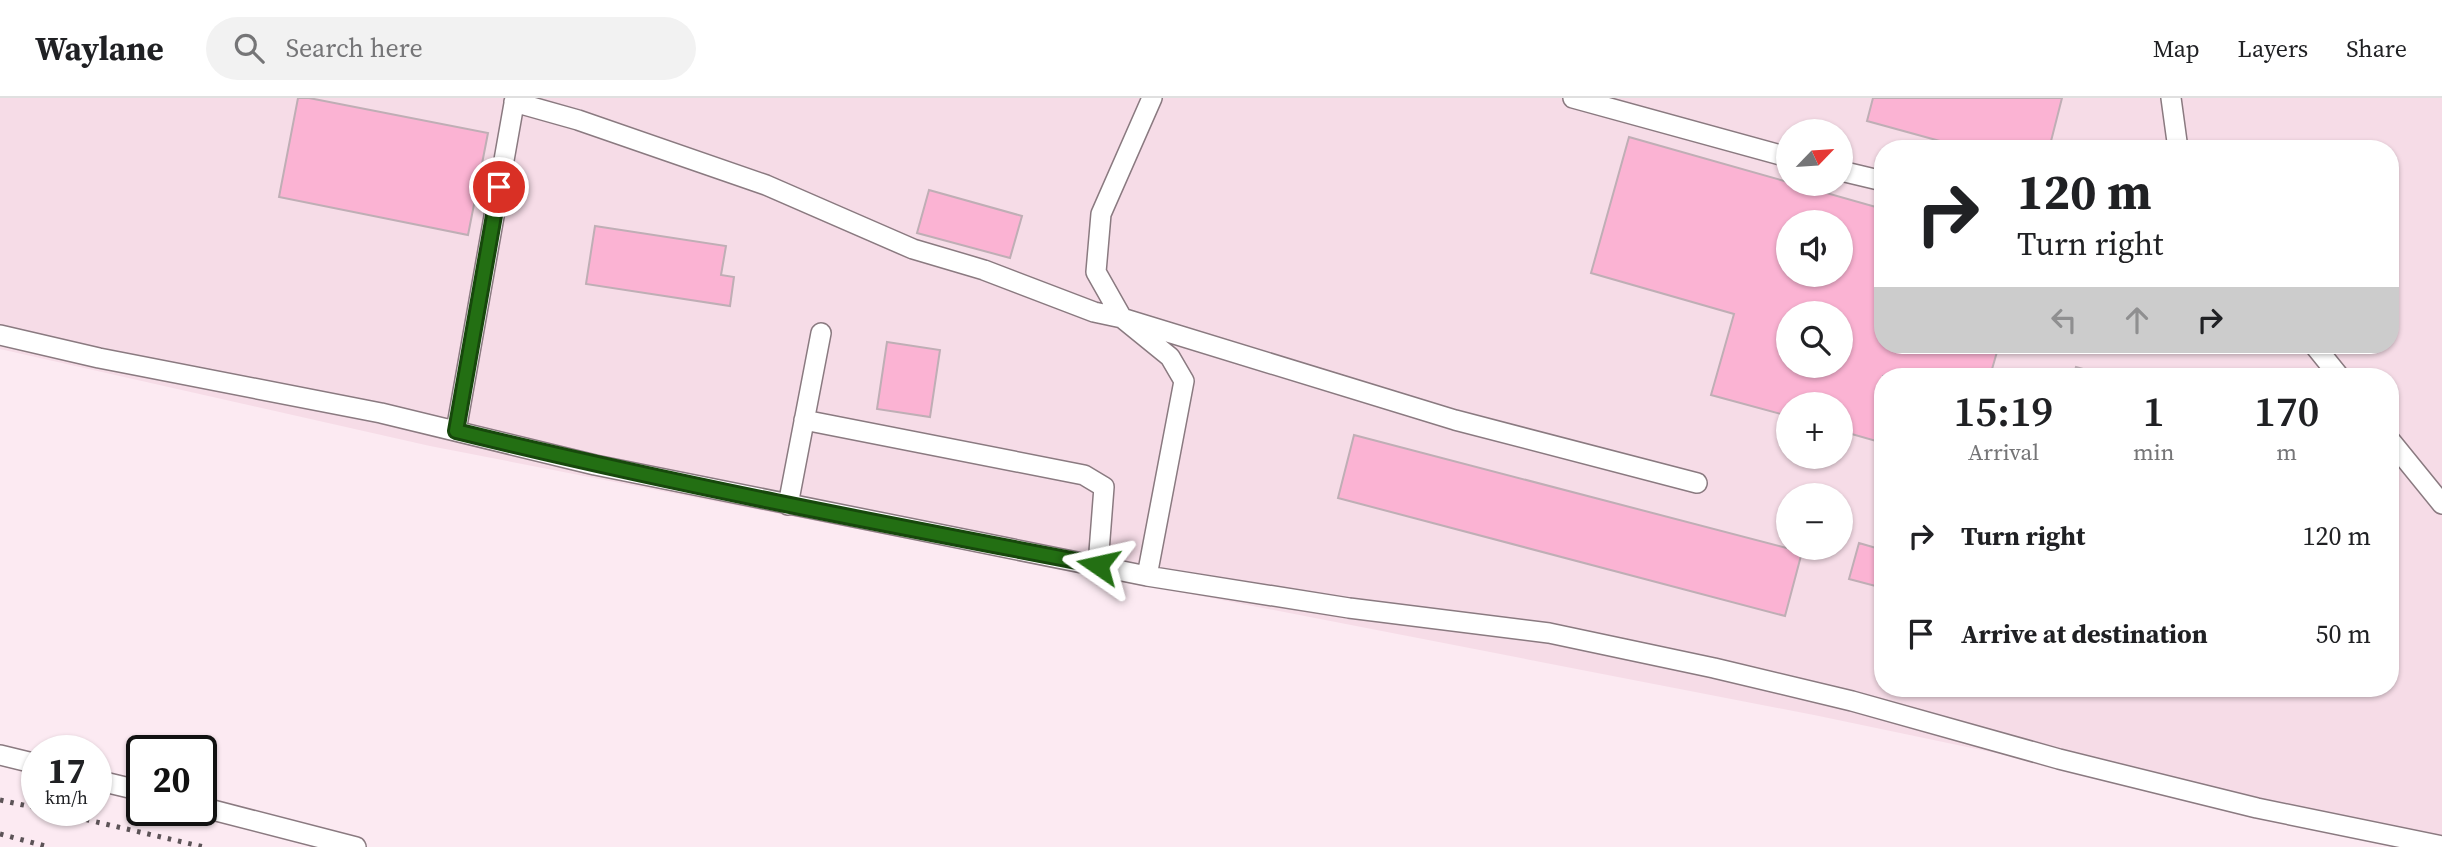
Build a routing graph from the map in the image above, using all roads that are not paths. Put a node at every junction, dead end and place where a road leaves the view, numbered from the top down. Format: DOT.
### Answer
graph roads {
  1 [pos="1152,98"];
  2 [pos="1573,98"];
  3 [pos="2171,98"];
  4 [pos="514,100"];
  5 [pos="2177,140"];
  6 [pos="1776,154"];
  7 [pos="1853,174"];
  8 [pos="1874,179"];
  9 [pos="1122,318"];
  10 [pos="821,333"];
  11 [pos="0,335"];
  12 [pos="2321,354"];
  13 [pos="2333,368"];
  14 [pos="804,420"];
  15 [pos="456,431"];
  16 [pos="2399,451"];
  17 [pos="1697,483"];
  18 [pos="2442,504"];
  19 [pos="788,505"];
  20 [pos="1098,565"];
  21 [pos="1147,576"];
  22 [pos="0,755"];
  23 [pos="21,760"];
  24 [pos="217,811"];
  25 [pos="2442,846"];
  26 [pos="356,847"];
  1 -- 9 [label="lane"];
  2 -- 6 [label="lane"];
  3 -- 5 [label="lane"];
  4 -- 9 [label="lane"];
  4 -- 15 [label="lane"];
  7 -- 8 [label="lane"];
  9 -- 17 [label="lane"];
  9 -- 21 [label="lane"];
  10 -- 14 [label="lane"];
  11 -- 15 [label="lane"];
  12 -- 13 [label="lane"];
  14 -- 19 [label="lane"];
  14 -- 20 [label="lane"];
  15 -- 19 [label="lane"];
  16 -- 18 [label="lane"];
  19 -- 20 [label="lane"];
  20 -- 21 [label="lane"];
  21 -- 25 [label="lane"];
  22 -- 23 [label="lane"];
  24 -- 26 [label="lane"];
}
